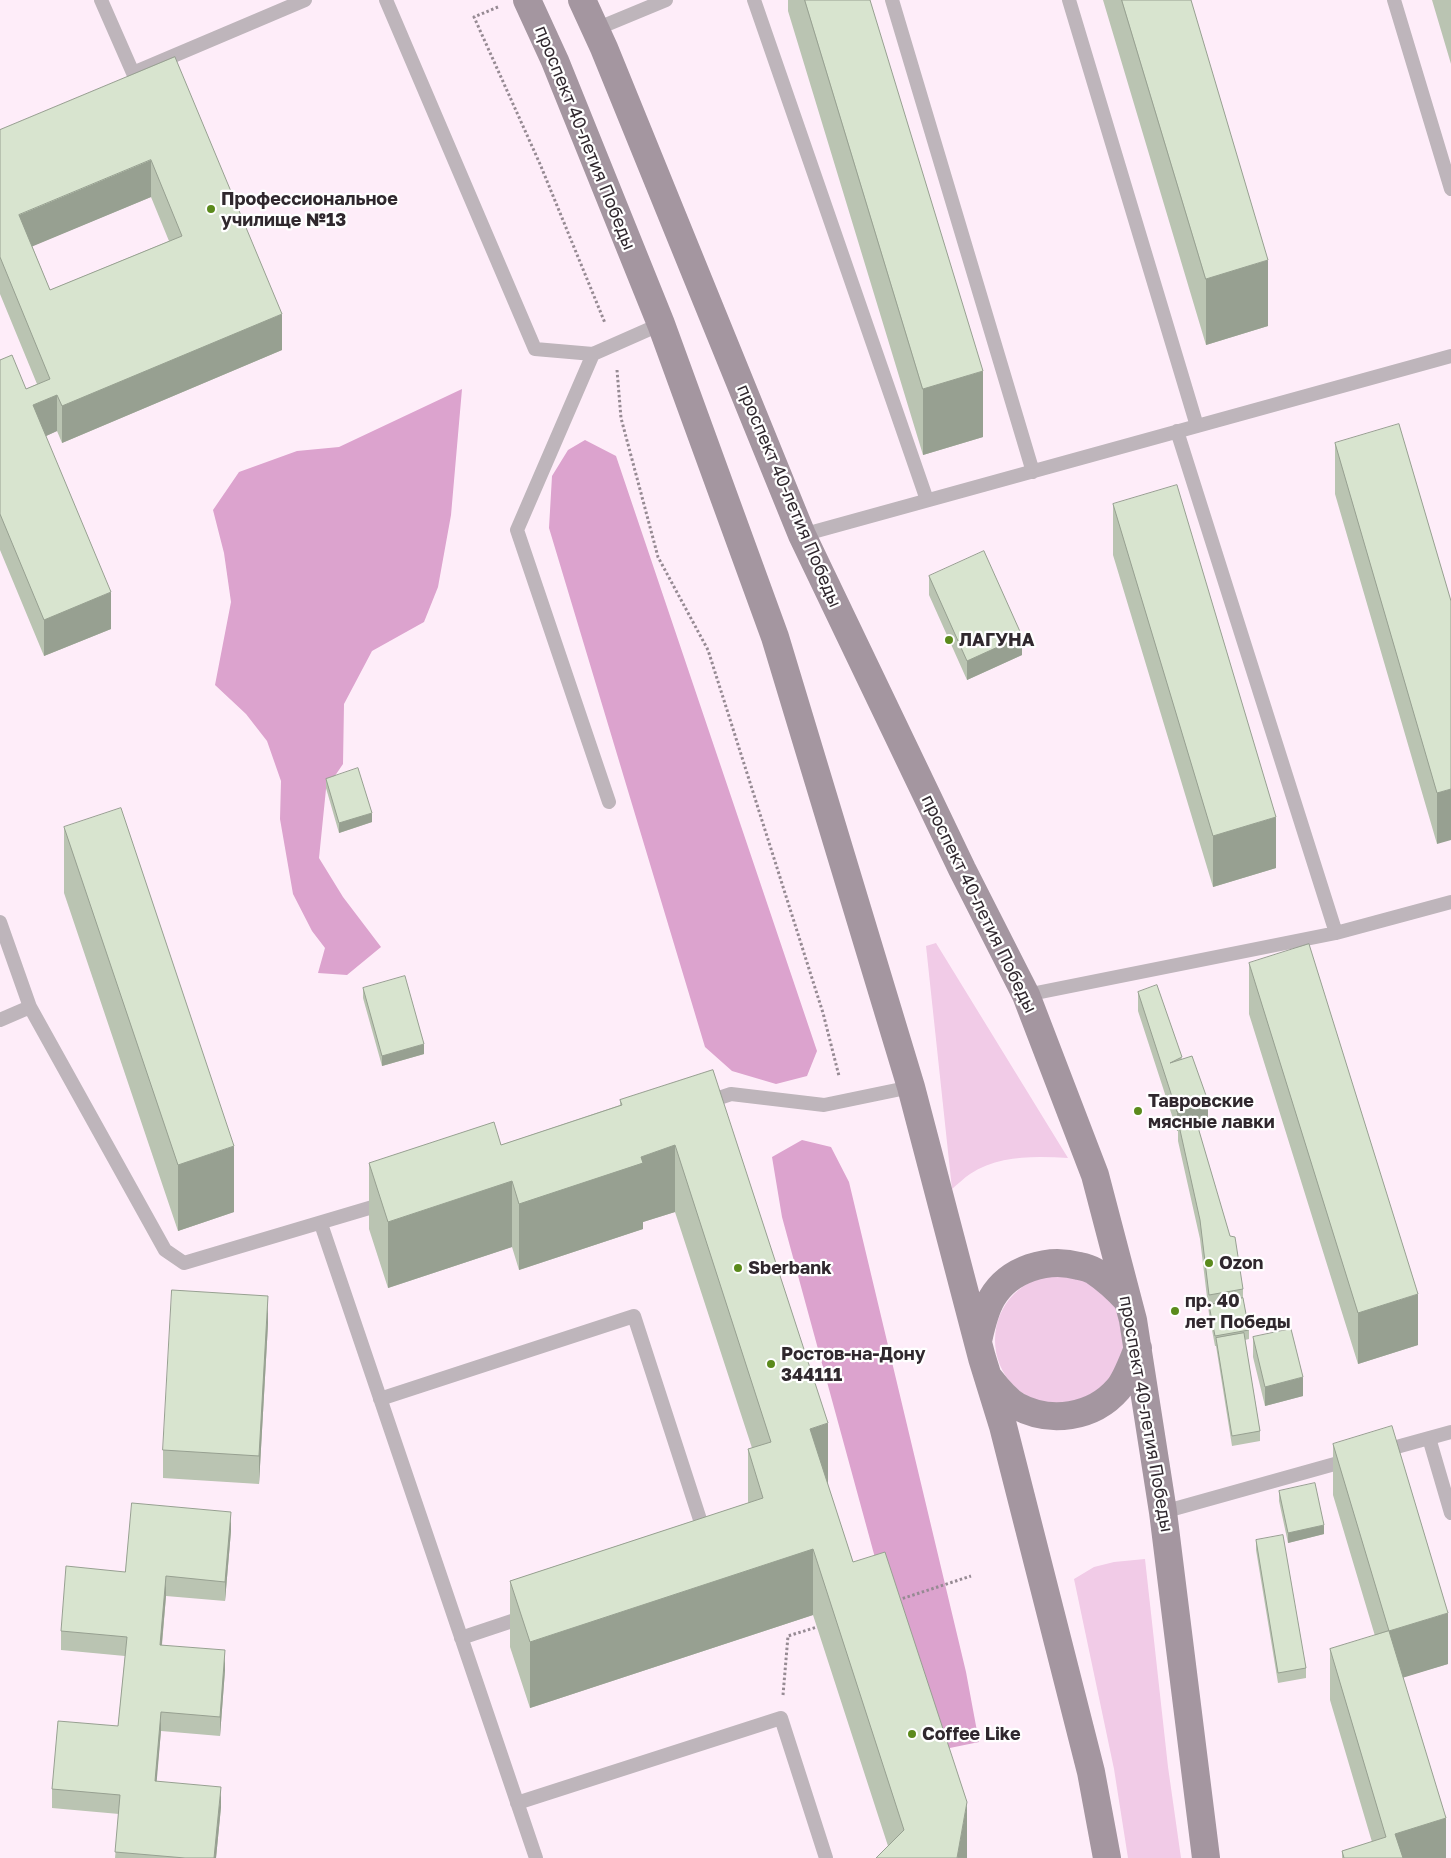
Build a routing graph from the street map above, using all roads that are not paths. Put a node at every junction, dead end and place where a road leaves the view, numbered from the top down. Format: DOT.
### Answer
graph roads {
  1 [pos="101,0"];
  2 [pos="305,0"];
  3 [pos="386,0"];
  4 [pos="527,0"];
  5 [pos="582,0"];
  6 [pos="666,0"];
  7 [pos="754,0"];
  8 [pos="892,0"];
  9 [pos="1069,0"];
  10 [pos="1394,0"];
  11 [pos="596,29"];
  12 [pos="1451,189"];
  13 [pos="661,324"];
  14 [pos="593,354"];
  15 [pos="1451,356"];
  16 [pos="1197,426"];
  17 [pos="1177,432"];
  18 [pos="1033,472"];
  19 [pos="928,500"];
  20 [pos="802,535"];
  21 [pos="610,802"];
  22 [pos="1451,902"];
  23 [pos="0,922"];
  24 [pos="1336,933"];
  25 [pos="1026,995"];
  26 [pos="30,1007"];
  27 [pos="0,1020"];
  28 [pos="911,1086"];
  29 [pos="694,1106"];
  30 [pos="396,1200"];
  31 [pos="321,1224"];
  32 [pos="1128,1301"];
  33 [pos="978,1341"];
  34 [pos="1138,1348"];
  35 [pos="987,1376"];
  36 [pos="380,1399"];
  37 [pos="1451,1432"];
  38 [pos="1429,1438"];
  39 [pos="1163,1512"];
  40 [pos="1451,1513"];
  41 [pos="709,1547"];
  42 [pos="535,1614"];
  43 [pos="461,1638"];
  44 [pos="517,1803"];
  45 [pos="536,1858"];
  46 [pos="826,1858"];
  47 [pos="1107,1858"];
  48 [pos="1206,1858"];
  1 -- 2 [label="lane"];
  3 -- 14 [label="lane"];
  4 -- 13 [label="main road, проспект 40-летия Победы"];
  5 -- 11 [label="main road, проспект 40-летия Победы"];
  6 -- 11 [label="lane"];
  7 -- 19 [label="lane"];
  8 -- 18 [label="lane"];
  9 -- 16 [label="lane"];
  10 -- 12 [label="lane"];
  11 -- 20 [label="main road, проспект 40-летия Победы"];
  13 -- 14 [label="lane"];
  13 -- 28 [label="main road, проспект 40-летия Победы"];
  14 -- 21 [label="lane"];
  15 -- 16 [label="lane"];
  16 -- 17 [label="lane"];
  17 -- 18 [label="lane"];
  17 -- 24 [label="lane"];
  18 -- 19 [label="lane"];
  19 -- 20 [label="lane"];
  20 -- 25 [label="main road, проспект 40-летия Победы"];
  22 -- 24 [label="lane"];
  23 -- 26 [label="lane"];
  24 -- 25 [label="lane"];
  25 -- 32 [label="main road, проспект 40-летия Победы"];
  26 -- 27 [label="lane"];
  26 -- 31 [label="lane"];
  28 -- 29 [label="lane"];
  28 -- 33 [label="main road, проспект 40-летия Победы"];
  30 -- 31 [label="lane"];
  31 -- 36 [label="lane"];
  32 -- 33 [label="main road"];
  32 -- 34 [label="main road, проспект 40-летия Победы"];
  33 -- 35 [label="main road, проспект 40-летия Победы"];
  34 -- 35 [label="main road"];
  34 -- 39 [label="main road, проспект 40-летия Победы"];
  35 -- 47 [label="main road, проспект 40-летия Победы"];
  36 -- 41 [label="lane"];
  36 -- 43 [label="lane"];
  37 -- 38 [label="lane"];
  38 -- 39 [label="lane"];
  38 -- 40 [label="lane"];
  39 -- 48 [label="main road, проспект 40-летия Победы"];
  42 -- 43 [label="lane"];
  43 -- 44 [label="lane"];
  44 -- 45 [label="lane"];
  44 -- 46 [label="lane"];
}
